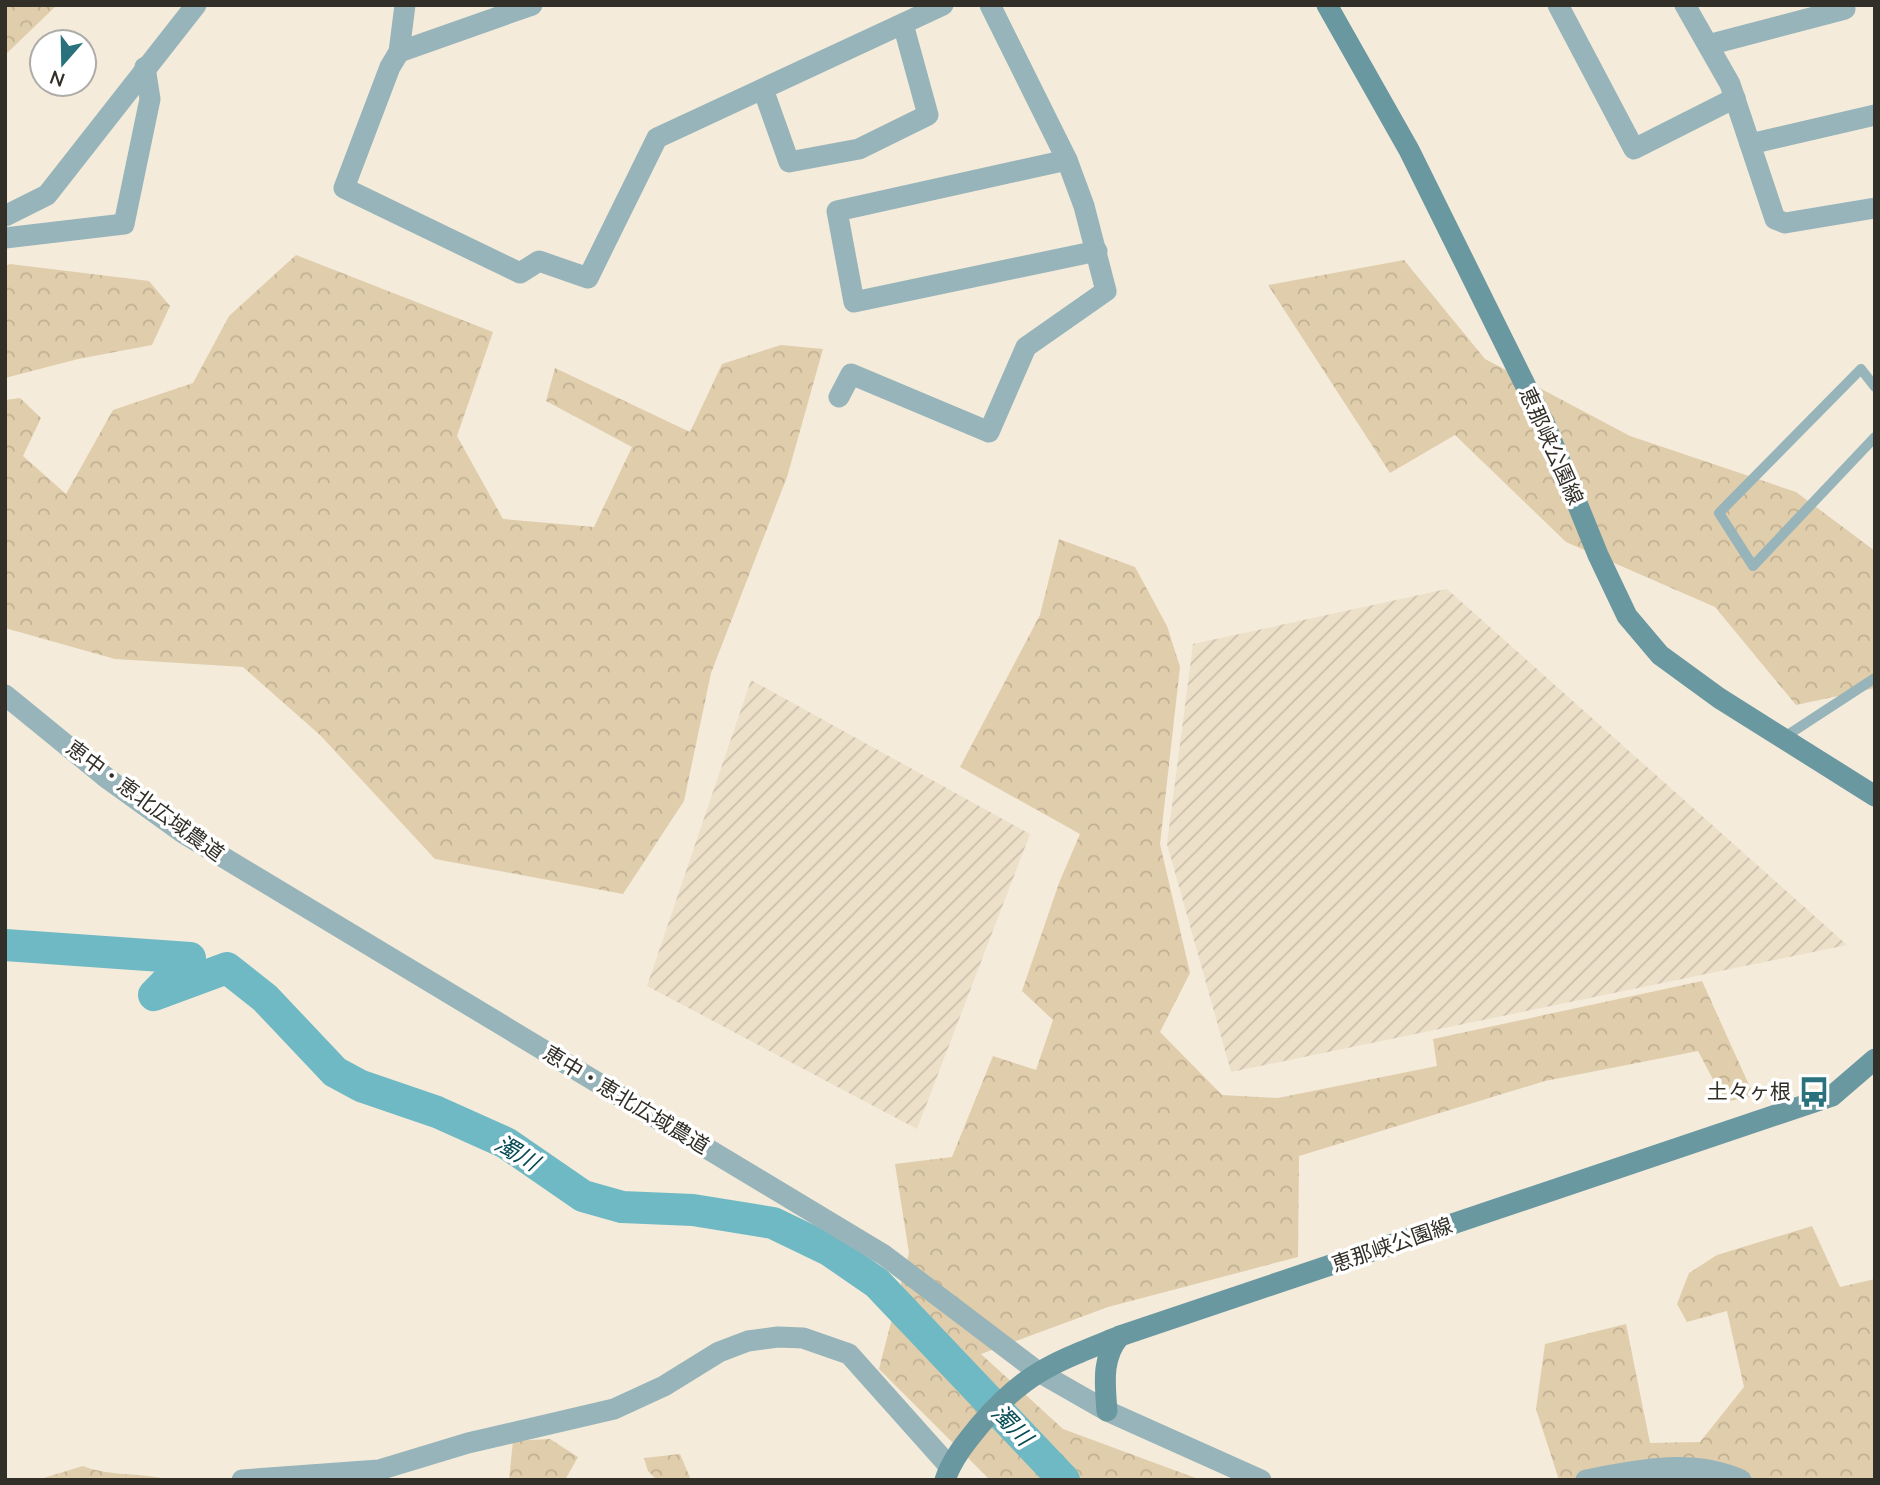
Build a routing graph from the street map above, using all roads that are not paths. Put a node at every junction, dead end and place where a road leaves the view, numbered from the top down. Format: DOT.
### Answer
graph roads {
  1 [pos="196,5"];
  2 [pos="405,5"];
  3 [pos="532,5"];
  4 [pos="943,5"];
  5 [pos="990,5"];
  6 [pos="1327,5"];
  7 [pos="1558,5"];
  8 [pos="1685,5"];
  9 [pos="1845,9"];
  10 [pos="903,23"];
  11 [pos="1708,45"];
  12 [pos="399,52"];
  13 [pos="145,67"];
  14 [pos="763,89"];
  15 [pos="1735,98"];
  16 [pos="1875,115"];
  17 [pos="1750,144"];
  18 [pos="1067,160"];
  19 [pos="1875,208"];
  20 [pos="5,216"];
  21 [pos="5,238"];
  22 [pos="1097,251"];
  23 [pos="1875,387"];
  24 [pos="839,397"];
  25 [pos="1875,437"];
  26 [pos="1875,678"];
  27 [pos="5,695"];
  28 [pos="1783,738"];
  29 [pos="1875,796"];
  30 [pos="1873,1062"];
  31 [pos="1120,1336"];
  32 [pos="1037,1371"];
  33 [pos="1107,1411"];
  34 [pos="947,1473"];
  35 [pos="242,1480"];
  36 [pos="1261,1480"];
  37 [pos="1587,1480"];
  38 [pos="1741,1480"];
  1 -- 13 [label="street"];
  2 -- 12 [label="street"];
  3 -- 12 [label="street"];
  4 -- 10 [label="street"];
  5 -- 18 [label="street"];
  6 -- 28 [label="main road, 恵那峡公園線"];
  7 -- 15 [label="street"];
  8 -- 11 [label="street"];
  9 -- 11 [label="street"];
  10 -- 14 [label="street"];
  10 -- 14 [label="street"];
  11 -- 15 [label="street"];
  12 -- 14 [label="street"];
  13 -- 20 [label="street"];
  13 -- 21 [label="street"];
  15 -- 17 [label="street"];
  16 -- 17 [label="street"];
  17 -- 19 [label="street"];
  18 -- 22 [label="street"];
  18 -- 22 [label="street"];
  22 -- 24 [label="street"];
  23 -- 25 [label="lane"];
  26 -- 28 [label="lane"];
  27 -- 32 [label="street, 恵中・恵北広域農道"];
  28 -- 29 [label="main road, 恵那峡公園線"];
  30 -- 31 [label="main road, 恵那峡公園線"];
  31 -- 32 [label="main road, 恵那峡公園線"];
  31 -- 33 [label="main road"];
  32 -- 33 [label="street, 恵中・恵北広域農道"];
  32 -- 34 [label="main road, 恵那峡公園線"];
  33 -- 36 [label="street, 恵中・恵北広域農道"];
  34 -- 35 [label="street"];
  37 -- 38 [label="street"];
}
